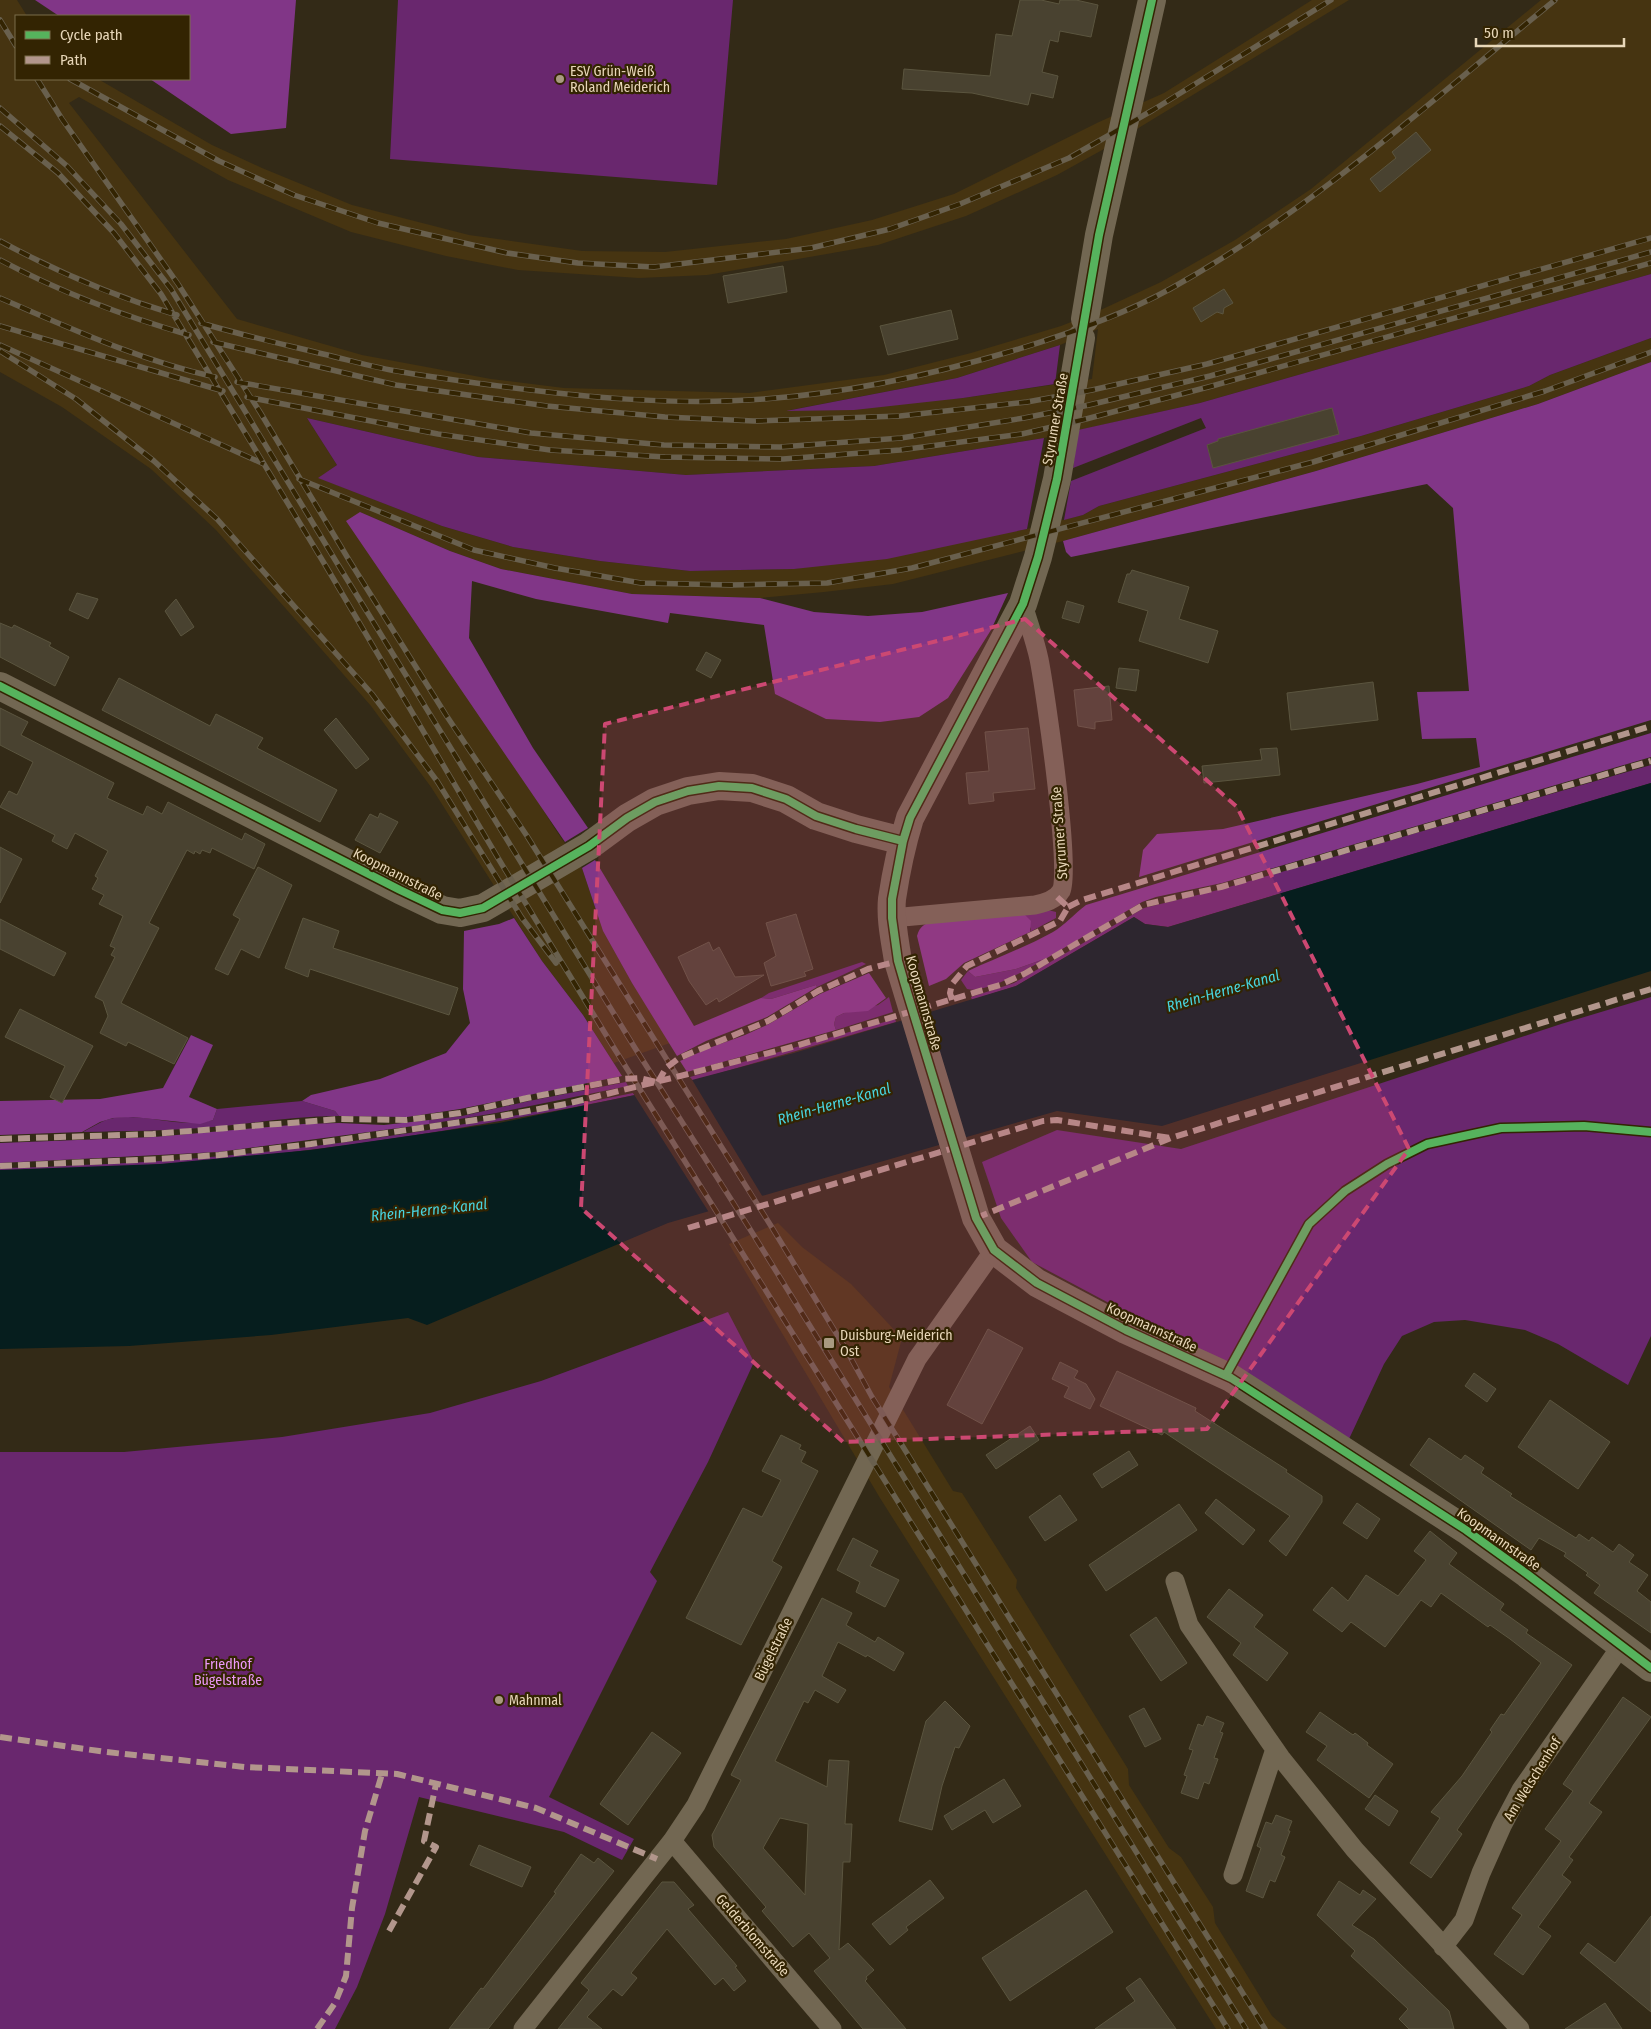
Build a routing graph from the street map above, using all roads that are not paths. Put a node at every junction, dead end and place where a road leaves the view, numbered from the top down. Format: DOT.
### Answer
graph roads {
  1 [pos="1152,0"];
  2 [pos="1023,604"];
  3 [pos="0,686"];
  4 [pos="906,830"];
  5 [pos="892,918"];
  6 [pos="994,1250"];
  7 [pos="1175,1581"];
  8 [pos="1621,1646"];
  9 [pos="1651,1668"];
  10 [pos="1275,1749"];
  11 [pos="672,1841"];
  12 [pos="1233,1875"];
  13 [pos="1443,1947"];
  14 [pos="1509,2025"];
  15 [pos="523,2029"];
  16 [pos="832,2029"];
  1 -- 2 [label="street, Styrumer Straße"];
  2 -- 4 [label="street, Styrumer Straße"];
  2 -- 5 [label="street, Styrumer Straße"];
  3 -- 4 [label="street, Koopmannstraße"];
  4 -- 5 [label="street, Koopmannstraße"];
  5 -- 6 [label="street, Koopmannstraße"];
  6 -- 8 [label="street, Koopmannstraße"];
  6 -- 11 [label="street, Bügelstraße"];
  7 -- 10 [label="street"];
  8 -- 9 [label="street, Koopmannstraße"];
  8 -- 13 [label="street, Am Welschenhof"];
  10 -- 12 [label="street"];
  10 -- 13 [label="street"];
  11 -- 15 [label="street, Bügelstraße"];
  11 -- 16 [label="street, Gelderblomstraße"];
  13 -- 14 [label="street"];
}
